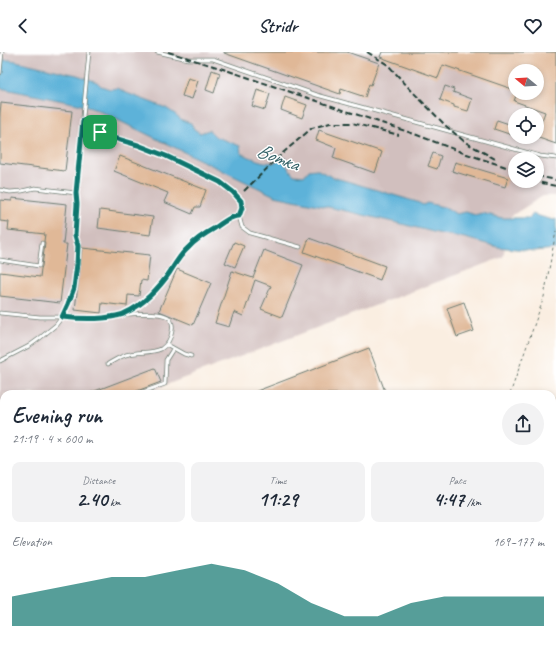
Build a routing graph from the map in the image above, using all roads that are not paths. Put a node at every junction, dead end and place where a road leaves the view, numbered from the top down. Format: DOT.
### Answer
graph roads {
  1 [pos="89,52"];
  2 [pos="157,52"];
  3 [pos="2,53"];
  4 [pos="0,73"];
  5 [pos="83,121"];
  6 [pos="556,158"];
  7 [pos="0,190"];
  8 [pos="76,193"];
  9 [pos="239,216"];
  10 [pos="42,243"];
  11 [pos="300,247"];
  12 [pos="0,260"];
  13 [pos="0,313"];
  14 [pos="125,314"];
  15 [pos="62,317"];
  16 [pos="166,344"];
  17 [pos="173,349"];
  18 [pos="191,356"];
  19 [pos="0,361"];
  20 [pos="108,364"];
  21 [pos="148,390"];
  1 -- 5 [label="lane"];
  2 -- 6 [label="lane"];
  3 -- 4 [label="lane"];
  5 -- 8 [label="lane"];
  5 -- 9 [label="lane"];
  7 -- 8 [label="lane"];
  8 -- 15 [label="lane"];
  9 -- 11 [label="lane"];
  9 -- 14 [label="lane"];
  10 -- 12 [label="lane"];
  13 -- 15 [label="lane"];
  14 -- 15 [label="lane"];
  14 -- 16 [label="lane"];
  15 -- 19 [label="lane"];
  16 -- 17 [label="lane"];
  16 -- 20 [label="lane"];
  17 -- 18 [label="lane"];
  17 -- 21 [label="lane"];
}
